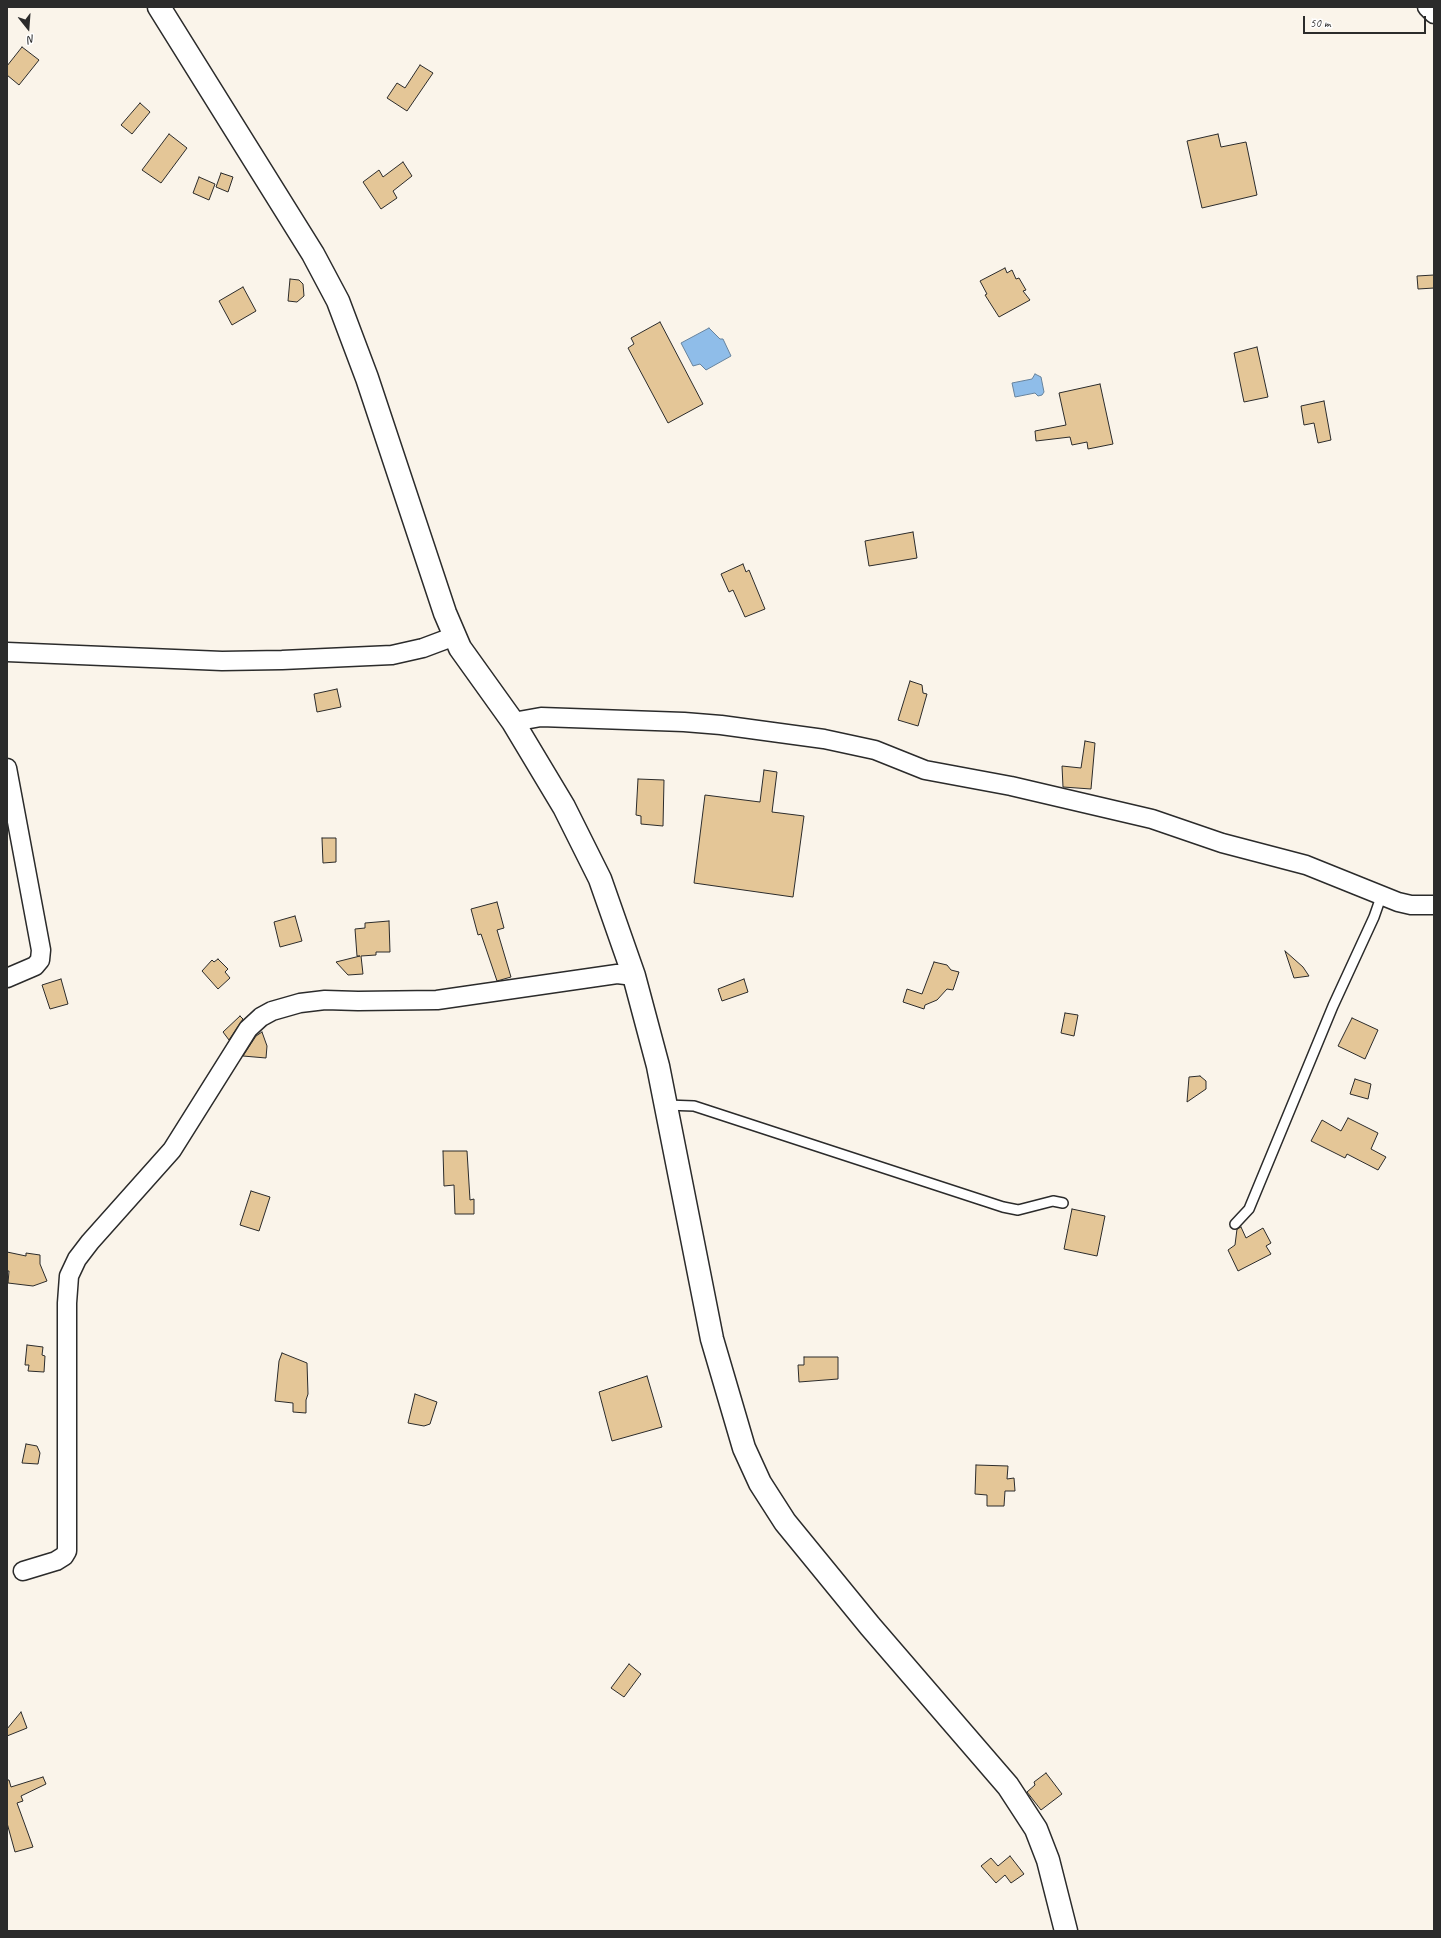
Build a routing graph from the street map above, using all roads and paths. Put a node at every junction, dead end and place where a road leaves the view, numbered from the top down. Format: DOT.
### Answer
graph roads {
  1 [pos="159,7"];
  2 [pos="1427,7"];
  3 [pos="1434,14"];
  4 [pos="455,636"];
  5 [pos="7,652"];
  6 [pos="512,722"];
  7 [pos="7,768"];
  8 [pos="1381,897"];
  9 [pos="1434,905"];
  10 [pos="634,976"];
  11 [pos="7,978"];
  12 [pos="666,1105"];
  13 [pos="1063,1204"];
  14 [pos="1234,1224"];
  15 [pos="23,1571"];
  16 [pos="1066,1931"];
  1 -- 4 [label="main road"];
  2 -- 3 [label="street"];
  4 -- 5 [label="street"];
  4 -- 6 [label="main road"];
  6 -- 8 [label="street"];
  6 -- 10 [label="main road"];
  7 -- 11 [label="street"];
  8 -- 9 [label="street"];
  8 -- 14 [label="lane"];
  10 -- 12 [label="main road"];
  10 -- 15 [label="street"];
  12 -- 13 [label="lane"];
  12 -- 16 [label="main road"];
}
